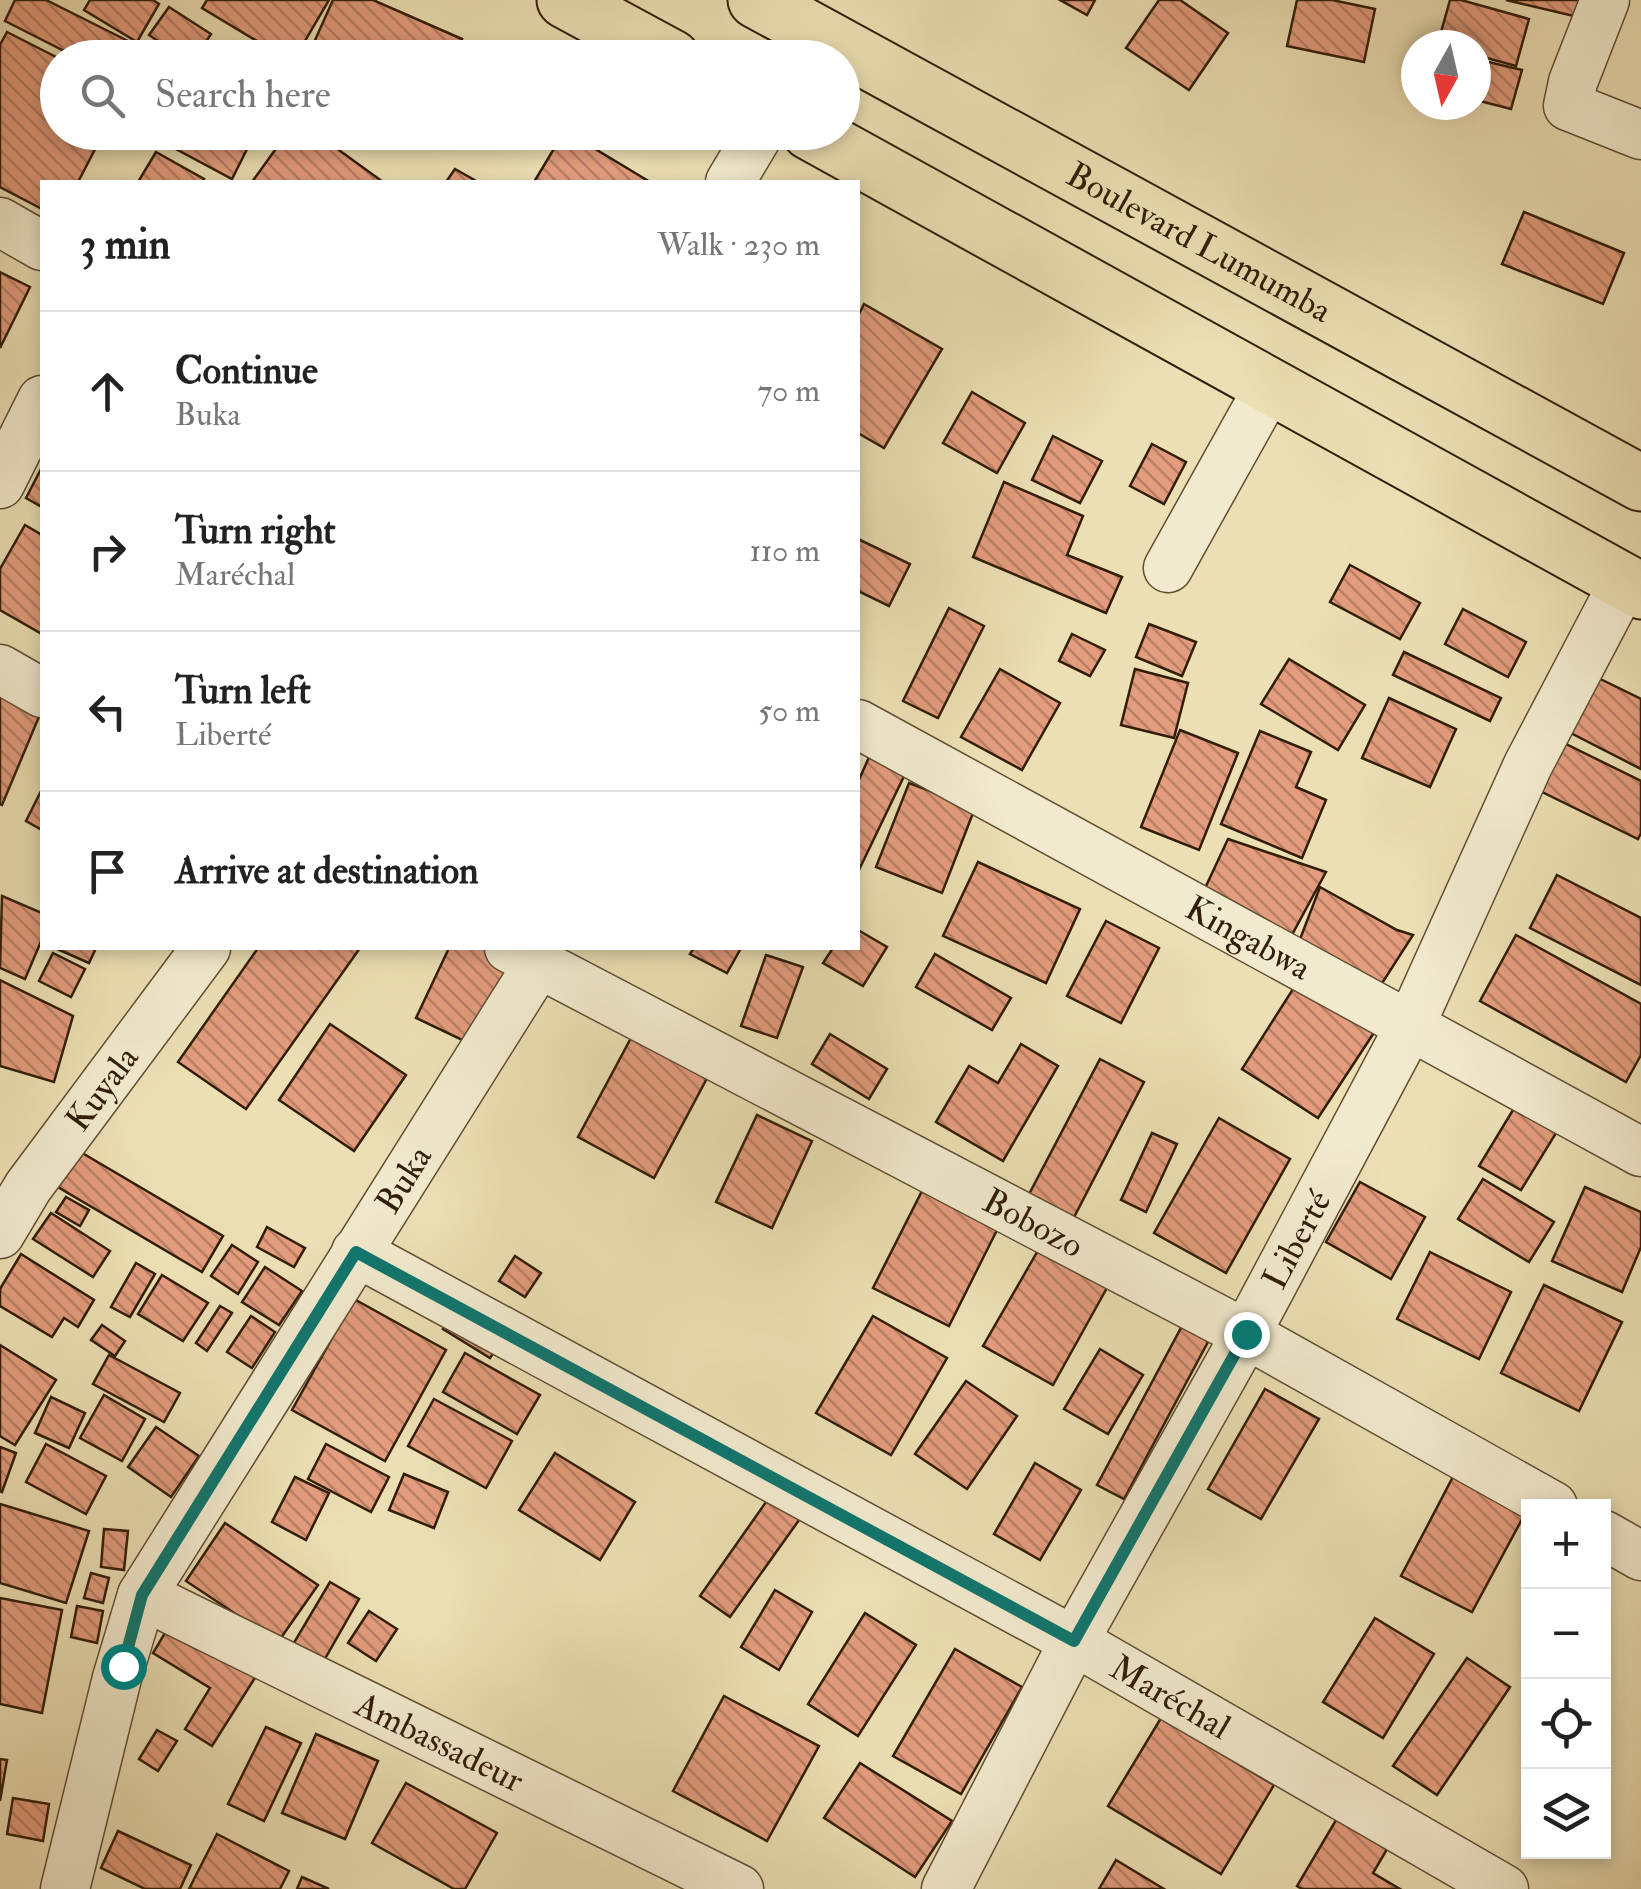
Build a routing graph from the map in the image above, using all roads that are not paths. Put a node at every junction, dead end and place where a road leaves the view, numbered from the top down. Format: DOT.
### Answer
graph roads {
  1 [pos="565,0"];
  2 [pos="756,0"];
  3 [pos="1605,0"];
  4 [pos="639,40"];
  5 [pos="829,40"];
  6 [pos="860,57"];
  7 [pos="1641,136"];
  8 [pos="749,150"];
  9 [pos="842,150"];
  10 [pos="731,180"];
  11 [pos="0,222"];
  12 [pos="40,245"];
  13 [pos="1269,388"];
  14 [pos="40,404"];
  15 [pos="1641,483"];
  16 [pos="0,484"];
  17 [pos="1168,568"];
  18 [pos="1632,586"];
  19 [pos="0,668"];
  20 [pos="40,693"];
  21 [pos="860,725"];
  22 [pos="205,950"];
  23 [pos="524,955"];
  24 [pos="1412,1024"];
  25 [pos="1641,1152"];
  26 [pos="0,1234"];
  27 [pos="356,1252"];
  28 [pos="1246,1334"];
  29 [pos="1541,1499"];
  30 [pos="1611,1539"];
  31 [pos="1641,1556"];
  32 [pos="142,1595"];
  33 [pos="1074,1641"];
  34 [pos="65,1889"];
  35 [pos="740,1889"];
  36 [pos="946,1889"];
  37 [pos="1504,1889"];
  1 -- 4 [label="highway"];
  2 -- 5 [label="highway, Boulevard Lumumba"];
  3 -- 7 [label="street"];
  6 -- 15 [label="highway, Boulevard Lumumba"];
  8 -- 10 [label="street"];
  9 -- 13 [label="highway"];
  11 -- 12 [label="street"];
  13 -- 17 [label="street"];
  13 -- 18 [label="highway"];
  14 -- 16 [label="street"];
  18 -- 24 [label="street, Liberté"];
  19 -- 20 [label="street"];
  21 -- 24 [label="street, Kingabwa"];
  22 -- 26 [label="street, Kuyala"];
  23 -- 27 [label="street, Buka"];
  23 -- 28 [label="street, Bobozo"];
  24 -- 25 [label="street, Kingabwa"];
  24 -- 28 [label="street, Liberté"];
  27 -- 32 [label="street, Buka"];
  27 -- 33 [label="street, Maréchal"];
  28 -- 29 [label="street, Bobozo"];
  28 -- 33 [label="street, Liberté"];
  30 -- 31 [label="street"];
  32 -- 34 [label="street, Buka"];
  32 -- 35 [label="street, Ambassadeur"];
  33 -- 36 [label="street, Liberté"];
  33 -- 37 [label="street, Maréchal"];
}
